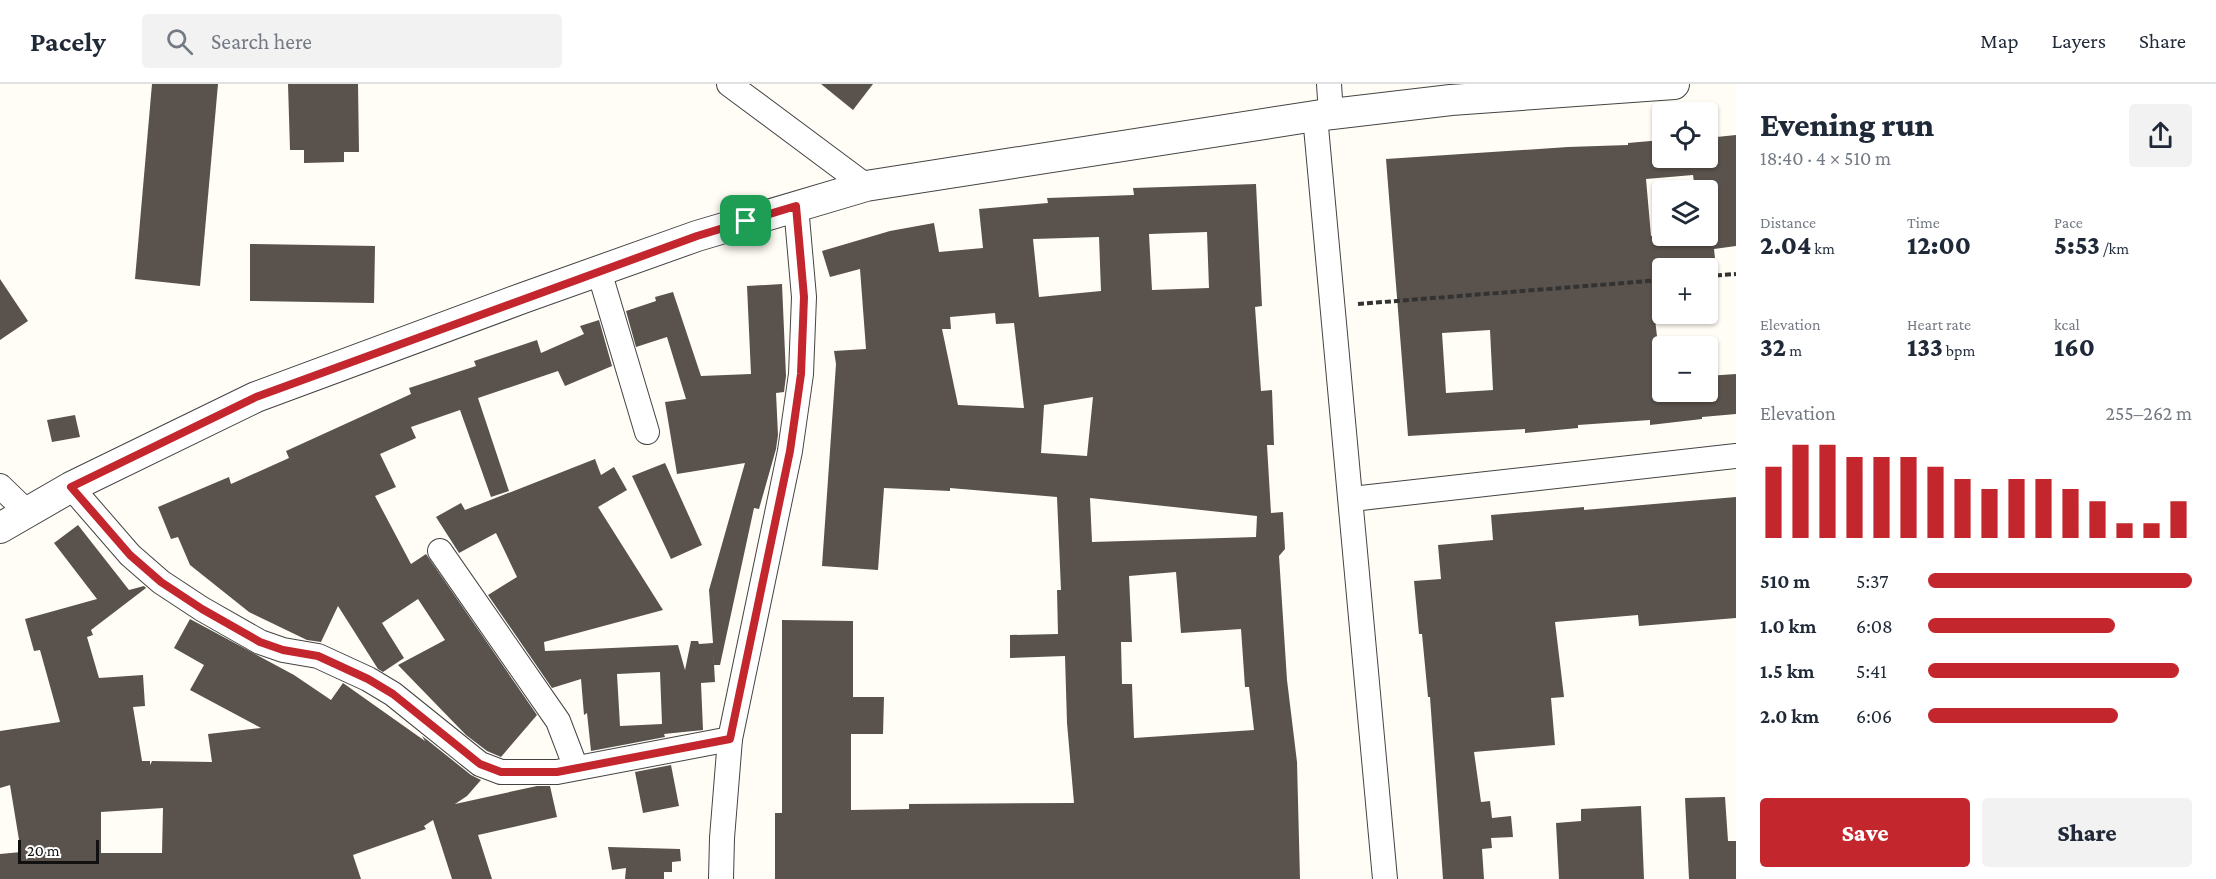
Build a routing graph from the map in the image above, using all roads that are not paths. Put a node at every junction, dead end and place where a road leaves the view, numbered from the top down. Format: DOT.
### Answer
graph roads {
  1 [pos="729,84"];
  2 [pos="1329,84"];
  3 [pos="1674,84"];
  4 [pos="1323,115"];
  5 [pos="866,186"];
  6 [pos="796,206"];
  7 [pos="599,271"];
  8 [pos="647,432"];
  9 [pos="1736,456"];
  10 [pos="0,486"];
  11 [pos="71,487"];
  12 [pos="1352,499"];
  13 [pos="27,512"];
  14 [pos="0,528"];
  15 [pos="440,551"];
  16 [pos="730,739"];
  17 [pos="576,768"];
  18 [pos="721,879"];
  19 [pos="1385,879"];
  1 -- 5 [label="street"];
  2 -- 4 [label="street"];
  3 -- 4 [label="street"];
  4 -- 5 [label="street"];
  4 -- 12 [label="street"];
  5 -- 6 [label="street"];
  6 -- 7 [label="street"];
  6 -- 16 [label="street"];
  7 -- 8 [label="street"];
  7 -- 11 [label="street"];
  9 -- 12 [label="street"];
  10 -- 13 [label="street"];
  11 -- 13 [label="street"];
  11 -- 17 [label="street"];
  12 -- 19 [label="street"];
  13 -- 14 [label="street"];
  15 -- 17 [label="street"];
  16 -- 17 [label="street"];
  16 -- 18 [label="street"];
}
